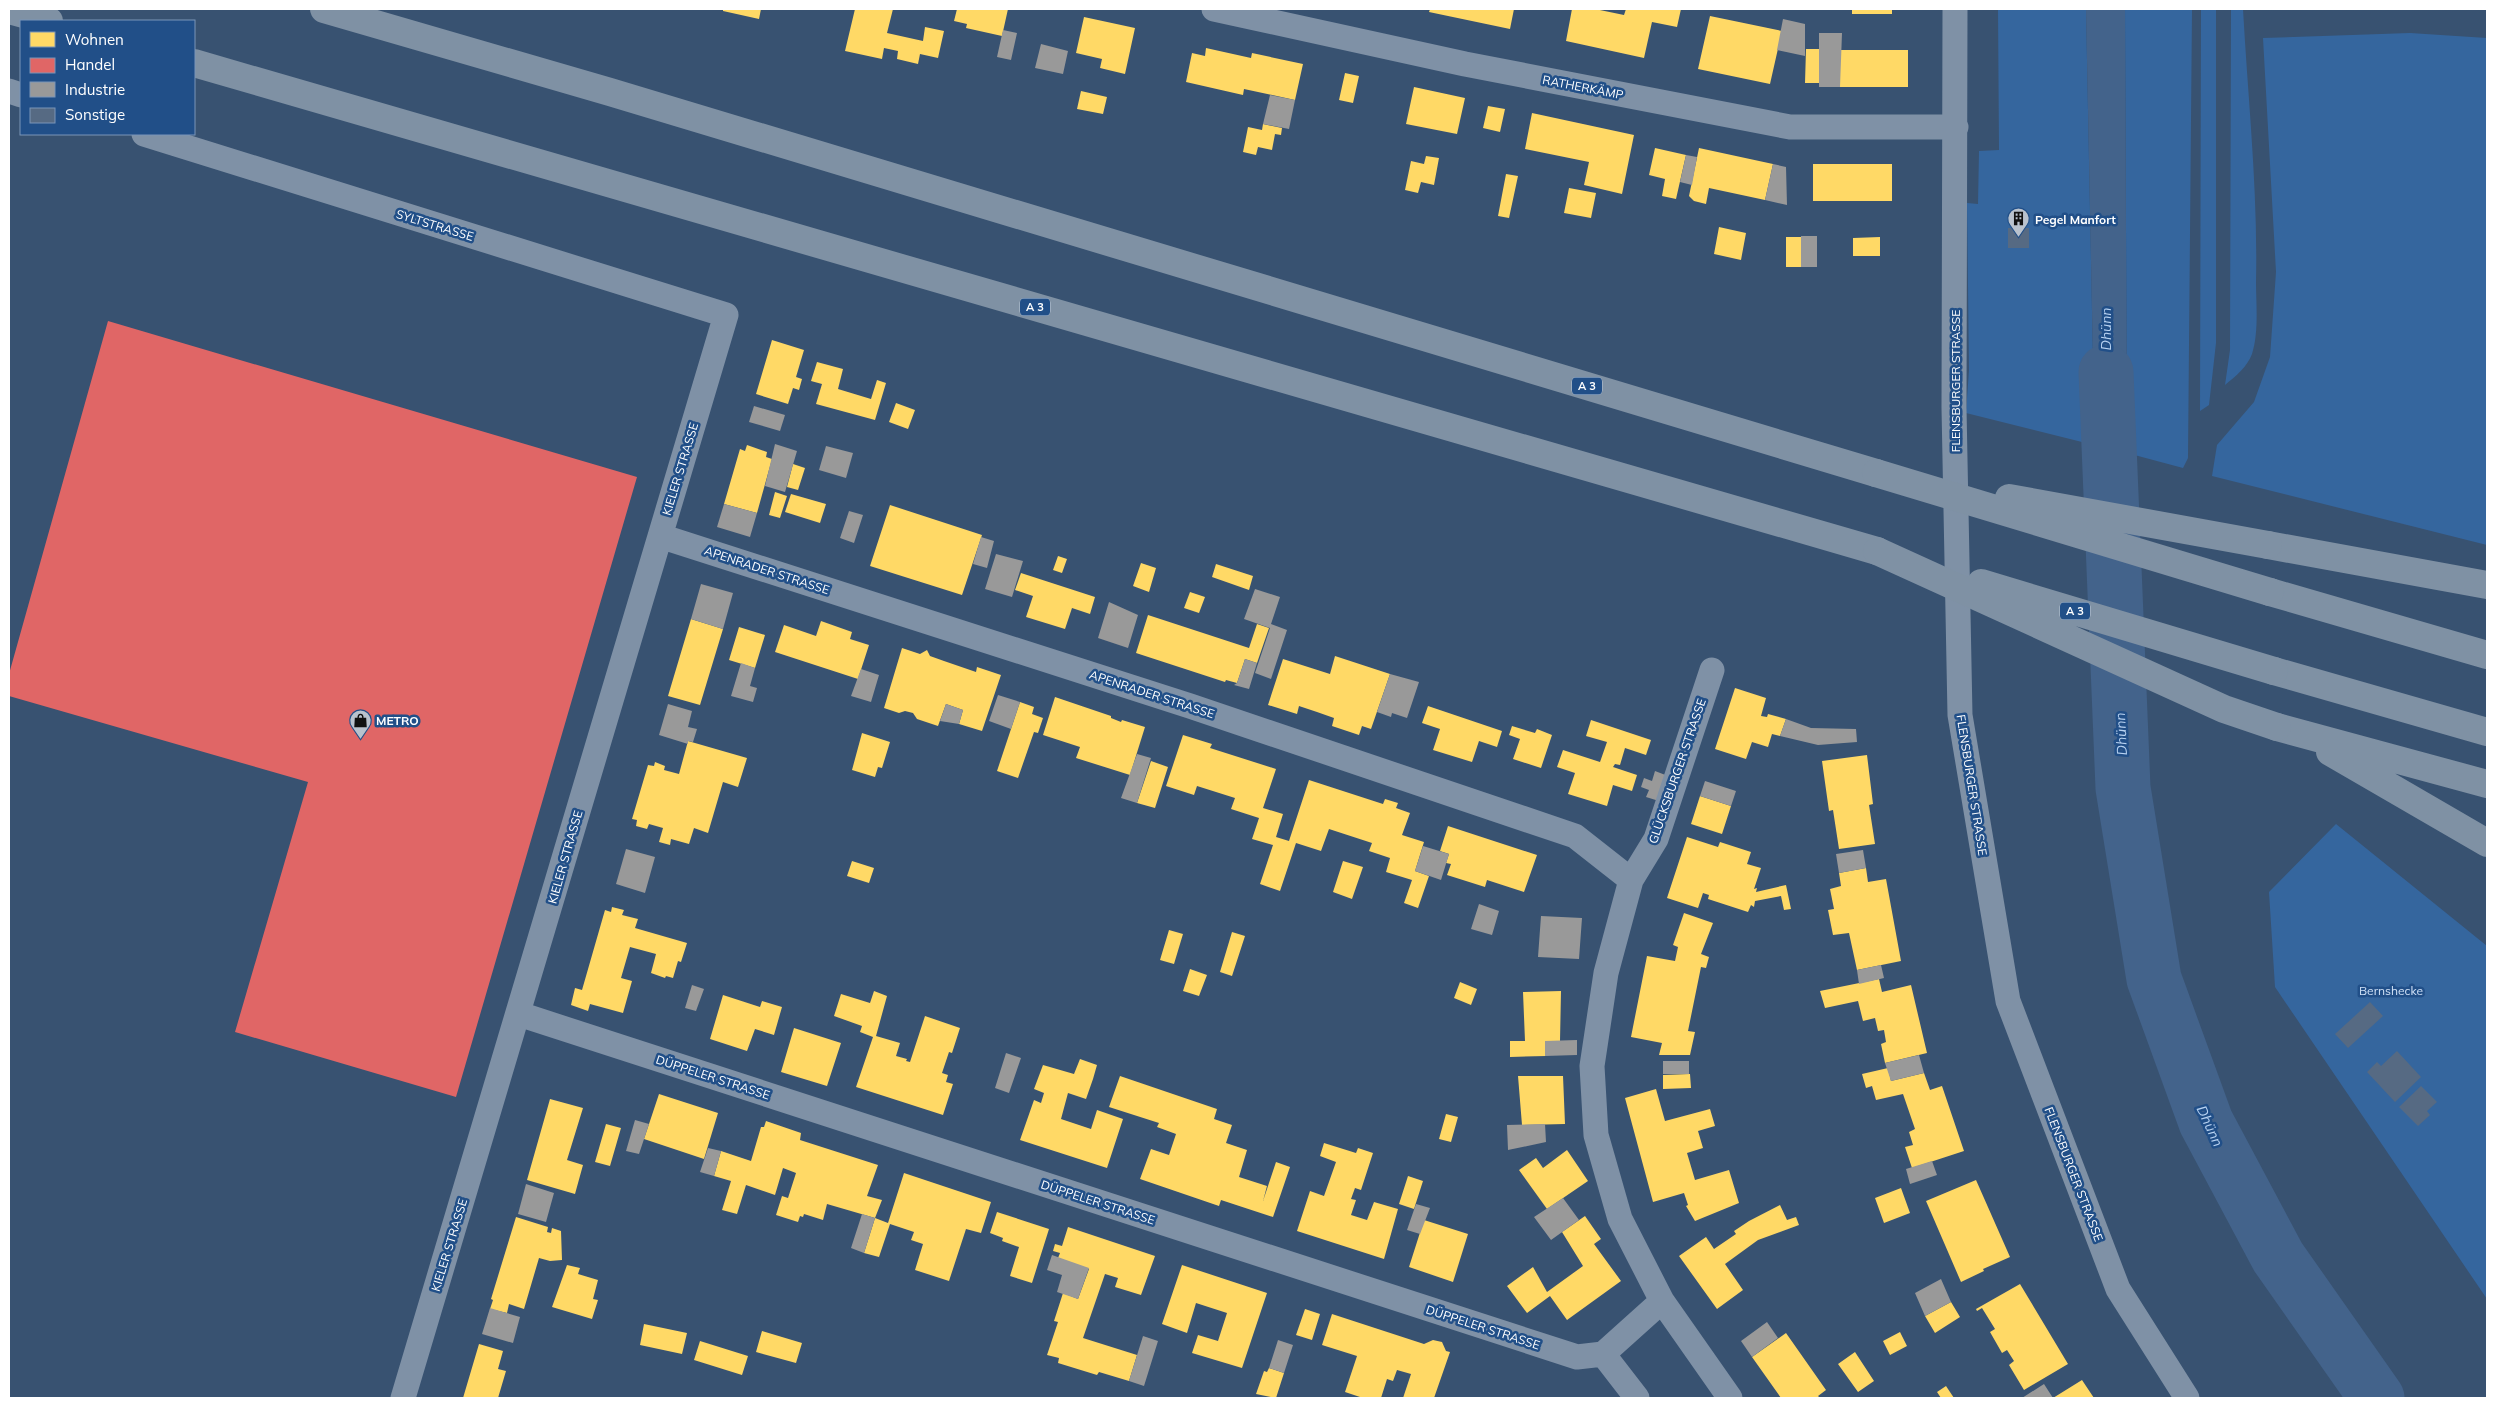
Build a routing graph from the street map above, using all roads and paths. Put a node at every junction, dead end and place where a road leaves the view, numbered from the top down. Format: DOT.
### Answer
graph roads {
  1 [pos="324,9"];
  2 [pos="1214,9"];
  3 [pos="1955,9"];
  4 [pos="9,10"];
  5 [pos="45,20"];
  6 [pos="195,63"];
  7 [pos="1956,127"];
  8 [pos="147,135"];
  9 [pos="726,315"];
  10 [pos="1876,473"];
  11 [pos="660,536"];
  12 [pos="1877,551"];
  13 [pos="2487,585"];
  14 [pos="2487,655"];
  15 [pos="1712,670"];
  16 [pos="2289,731"];
  17 [pos="2487,732"];
  18 [pos="2487,784"];
  19 [pos="2487,843"];
  20 [pos="1631,880"];
  21 [pos="518,1014"];
  22 [pos="1662,1301"];
  23 [pos="1603,1354"];
  24 [pos="403,1398"];
  25 [pos="1637,1398"];
  26 [pos="1730,1398"];
  27 [pos="2187,1398"];
  1 -- 10 [label="highway, A 3"];
  2 -- 7 [label="street, RATHERKÄMP"];
  3 -- 7 [label="street, FLENSBURGER STRASSE"];
  4 -- 5 [label="highway"];
  6 -- 12 [label="highway, A 3"];
  7 -- 27 [label="street, FLENSBURGER STRASSE"];
  8 -- 9 [label="street, SYLTSTRASSE"];
  9 -- 11 [label="street, KIELER STRASSE"];
  10 -- 13 [label="highway, bridge"];
  10 -- 14 [label="highway, A 3, bridge"];
  11 -- 20 [label="street, APENRADER STRASSE"];
  11 -- 21 [label="street, KIELER STRASSE"];
  12 -- 16 [label="highway, bridge"];
  12 -- 17 [label="highway, A 3, bridge"];
  15 -- 20 [label="street, GLÜCKSBURGER STRASSE"];
  16 -- 18 [label="highway"];
  16 -- 19 [label="highway"];
  20 -- 22 [label="street, GLÜCKSBURGER STRASSE"];
  21 -- 23 [label="street, DÜPPELER STRASSE"];
  21 -- 24 [label="street, KIELER STRASSE"];
  22 -- 23 [label="street"];
  22 -- 26 [label="street, GLÜCKSBURGER STRASSE"];
  23 -- 25 [label="street"];
}
